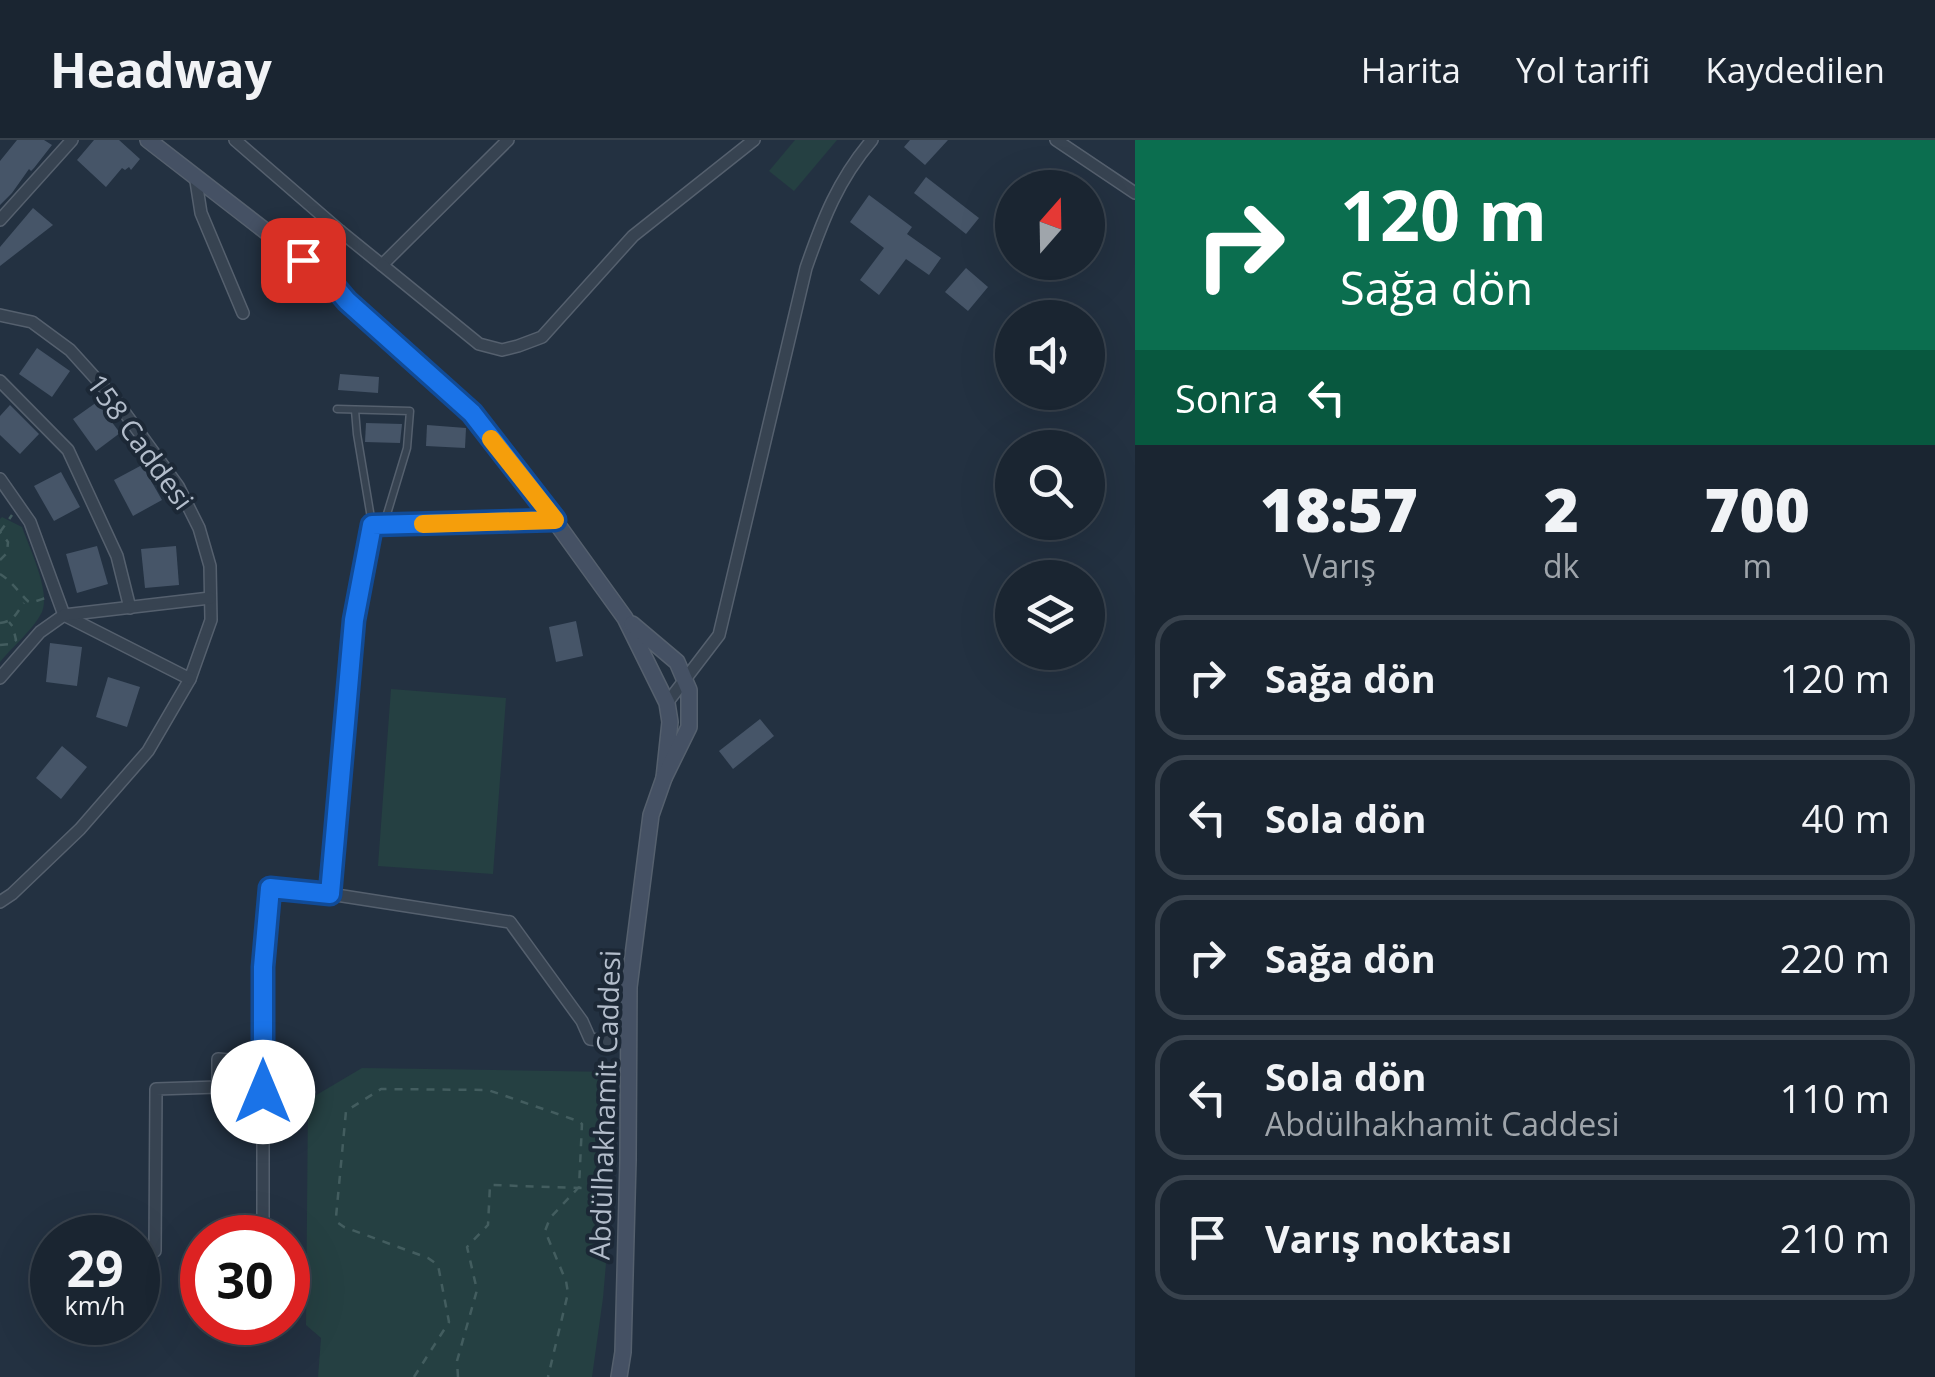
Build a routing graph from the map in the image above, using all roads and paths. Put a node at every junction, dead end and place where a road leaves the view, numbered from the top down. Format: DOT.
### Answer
graph roads {
  1 [pos="72,140"];
  2 [pos="148,140"];
  3 [pos="235,140"];
  4 [pos="508,140"];
  5 [pos="754,140"];
  6 [pos="872,140"];
  7 [pos="1056,140"];
  8 [pos="195,175"];
  9 [pos="1135,194"];
  10 [pos="0,220"];
  11 [pos="340,231"];
  12 [pos="382,265"];
  13 [pos="330,281"];
  14 [pos="243,313"];
  15 [pos="0,315"];
  16 [pos="0,381"];
  17 [pos="338,410"];
  18 [pos="356,410"];
  19 [pos="0,479"];
  20 [pos="10,493"];
  21 [pos="0,503"];
  22 [pos="18,505"];
  23 [pos="555,520"];
  24 [pos="378,525"];
  25 [pos="0,532"];
  26 [pos="0,560"];
  27 [pos="0,574"];
  28 [pos="56,594"];
  29 [pos="210,598"];
  30 [pos="26,601"];
  31 [pos="130,608"];
  32 [pos="64,615"];
  33 [pos="626,618"];
  34 [pos="9,622"];
  35 [pos="0,623"];
  36 [pos="0,645"];
  37 [pos="0,678"];
  38 [pos="190,679"];
  39 [pos="686,681"];
  40 [pos="667,704"];
  41 [pos="670,722"];
  42 [pos="689,726"];
  43 [pos="664,778"];
  44 [pos="330,894"];
  45 [pos="0,902"];
  46 [pos="630,1044"];
  47 [pos="263,1064"];
  48 [pos="579,1187"];
  49 [pos="628,1190"];
  50 [pos="156,1215"];
  51 [pos="263,1215"];
  52 [pos="414,1377"];
  53 [pos="458,1377"];
  54 [pos="548,1377"];
  55 [pos="619,1377"];
  1 -- 10 [label="street"];
  2 -- 8 [label="main road, Abdülhakhamit Caddesi"];
  3 -- 11 [label="street"];
  4 -- 12 [label="street"];
  5 -- 12 [label="street"];
  6 -- 39 [label="street"];
  7 -- 9 [label="street"];
  8 -- 13 [label="main road, Abdülhakhamit Caddesi"];
  8 -- 14 [label="street"];
  11 -- 12 [label="street"];
  11 -- 13 [label="street"];
  13 -- 23 [label="main road, Abdülhakhamit Caddesi"];
  15 -- 29 [label="street, 158 Caddesi"];
  16 -- 31 [label="street"];
  17 -- 18 [label="lane"];
  18 -- 24 [label="lane"];
  18 -- 24 [label="lane"];
  19 -- 20 [label="street"];
  20 -- 21 [label="street"];
  20 -- 22 [label="street"];
  22 -- 25 [label="path"];
  22 -- 28 [label="street"];
  23 -- 24 [label="street"];
  23 -- 33 [label="main road, Abdülhakhamit Caddesi"];
  24 -- 44 [label="street"];
  25 -- 26 [label="path"];
  27 -- 30 [label="path"];
  28 -- 30 [label="path"];
  28 -- 32 [label="street"];
  29 -- 31 [label="street"];
  29 -- 38 [label="street, 158 Caddesi"];
  30 -- 34 [label="path"];
  31 -- 32 [label="street"];
  32 -- 37 [label="street"];
  32 -- 38 [label="street"];
  33 -- 39 [label="main road, Abdülhakhamit Caddesi"];
  33 -- 40 [label="main road, Abdülhakhamit Caddesi"];
  34 -- 35 [label="path"];
  34 -- 36 [label="path"];
  38 -- 45 [label="street, 158 Caddesi"];
  39 -- 40 [label="street"];
  39 -- 42 [label="main road, Abdülhakhamit Caddesi"];
  40 -- 41 [label="main road, Abdülhakhamit Caddesi"];
  41 -- 42 [label="street"];
  41 -- 43 [label="main road, Abdülhakhamit Caddesi"];
  42 -- 43 [label="main road, Abdülhakhamit Caddesi"];
  43 -- 46 [label="main road, Abdülhakhamit Caddesi"];
  44 -- 46 [label="street"];
  44 -- 47 [label="street"];
  46 -- 55 [label="main road, Abdülhakhamit Caddesi"];
  47 -- 50 [label="street"];
  47 -- 51 [label="street"];
  48 -- 49 [label="path"];
  48 -- 52 [label="path"];
  48 -- 53 [label="path"];
  48 -- 54 [label="path"];
}
